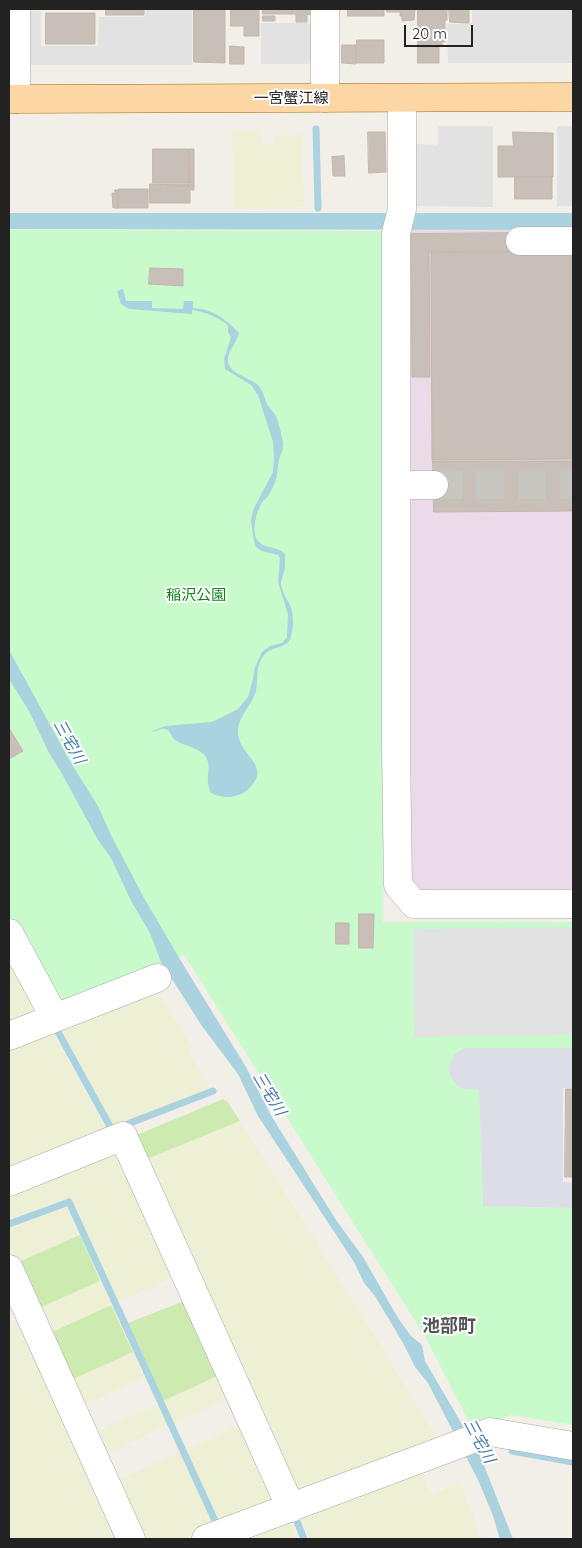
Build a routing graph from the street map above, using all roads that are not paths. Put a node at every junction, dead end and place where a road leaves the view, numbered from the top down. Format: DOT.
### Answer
graph roads {
  1 [pos="16,9"];
  2 [pos="325,9"];
  3 [pos="573,97"];
  4 [pos="325,98"];
  5 [pos="402,98"];
  6 [pos="12,99"];
  7 [pos="520,241"];
  8 [pos="573,242"];
  9 [pos="396,485"];
  10 [pos="434,485"];
  11 [pos="573,904"];
  12 [pos="9,934"];
  13 [pos="157,978"];
  14 [pos="55,1018"];
  15 [pos="9,1036"];
  16 [pos="9,1182"];
  17 [pos="9,1269"];
  18 [pos="573,1446"];
  19 [pos="291,1508"];
  20 [pos="131,1539"];
  21 [pos="206,1539"];
  1 -- 6 [label="street"];
  2 -- 4 [label="street"];
  3 -- 5 [label="main road, 一宮蟹江線"];
  4 -- 5 [label="main road, 一宮蟹江線"];
  4 -- 6 [label="main road, 一宮蟹江線"];
  5 -- 9 [label="street"];
  7 -- 8 [label="street"];
  9 -- 10 [label="street"];
  9 -- 11 [label="street"];
  12 -- 14 [label="street"];
  13 -- 14 [label="street"];
  14 -- 15 [label="street"];
  16 -- 19 [label="street"];
  17 -- 20 [label="street"];
  18 -- 19 [label="street"];
  19 -- 21 [label="street"];
}
